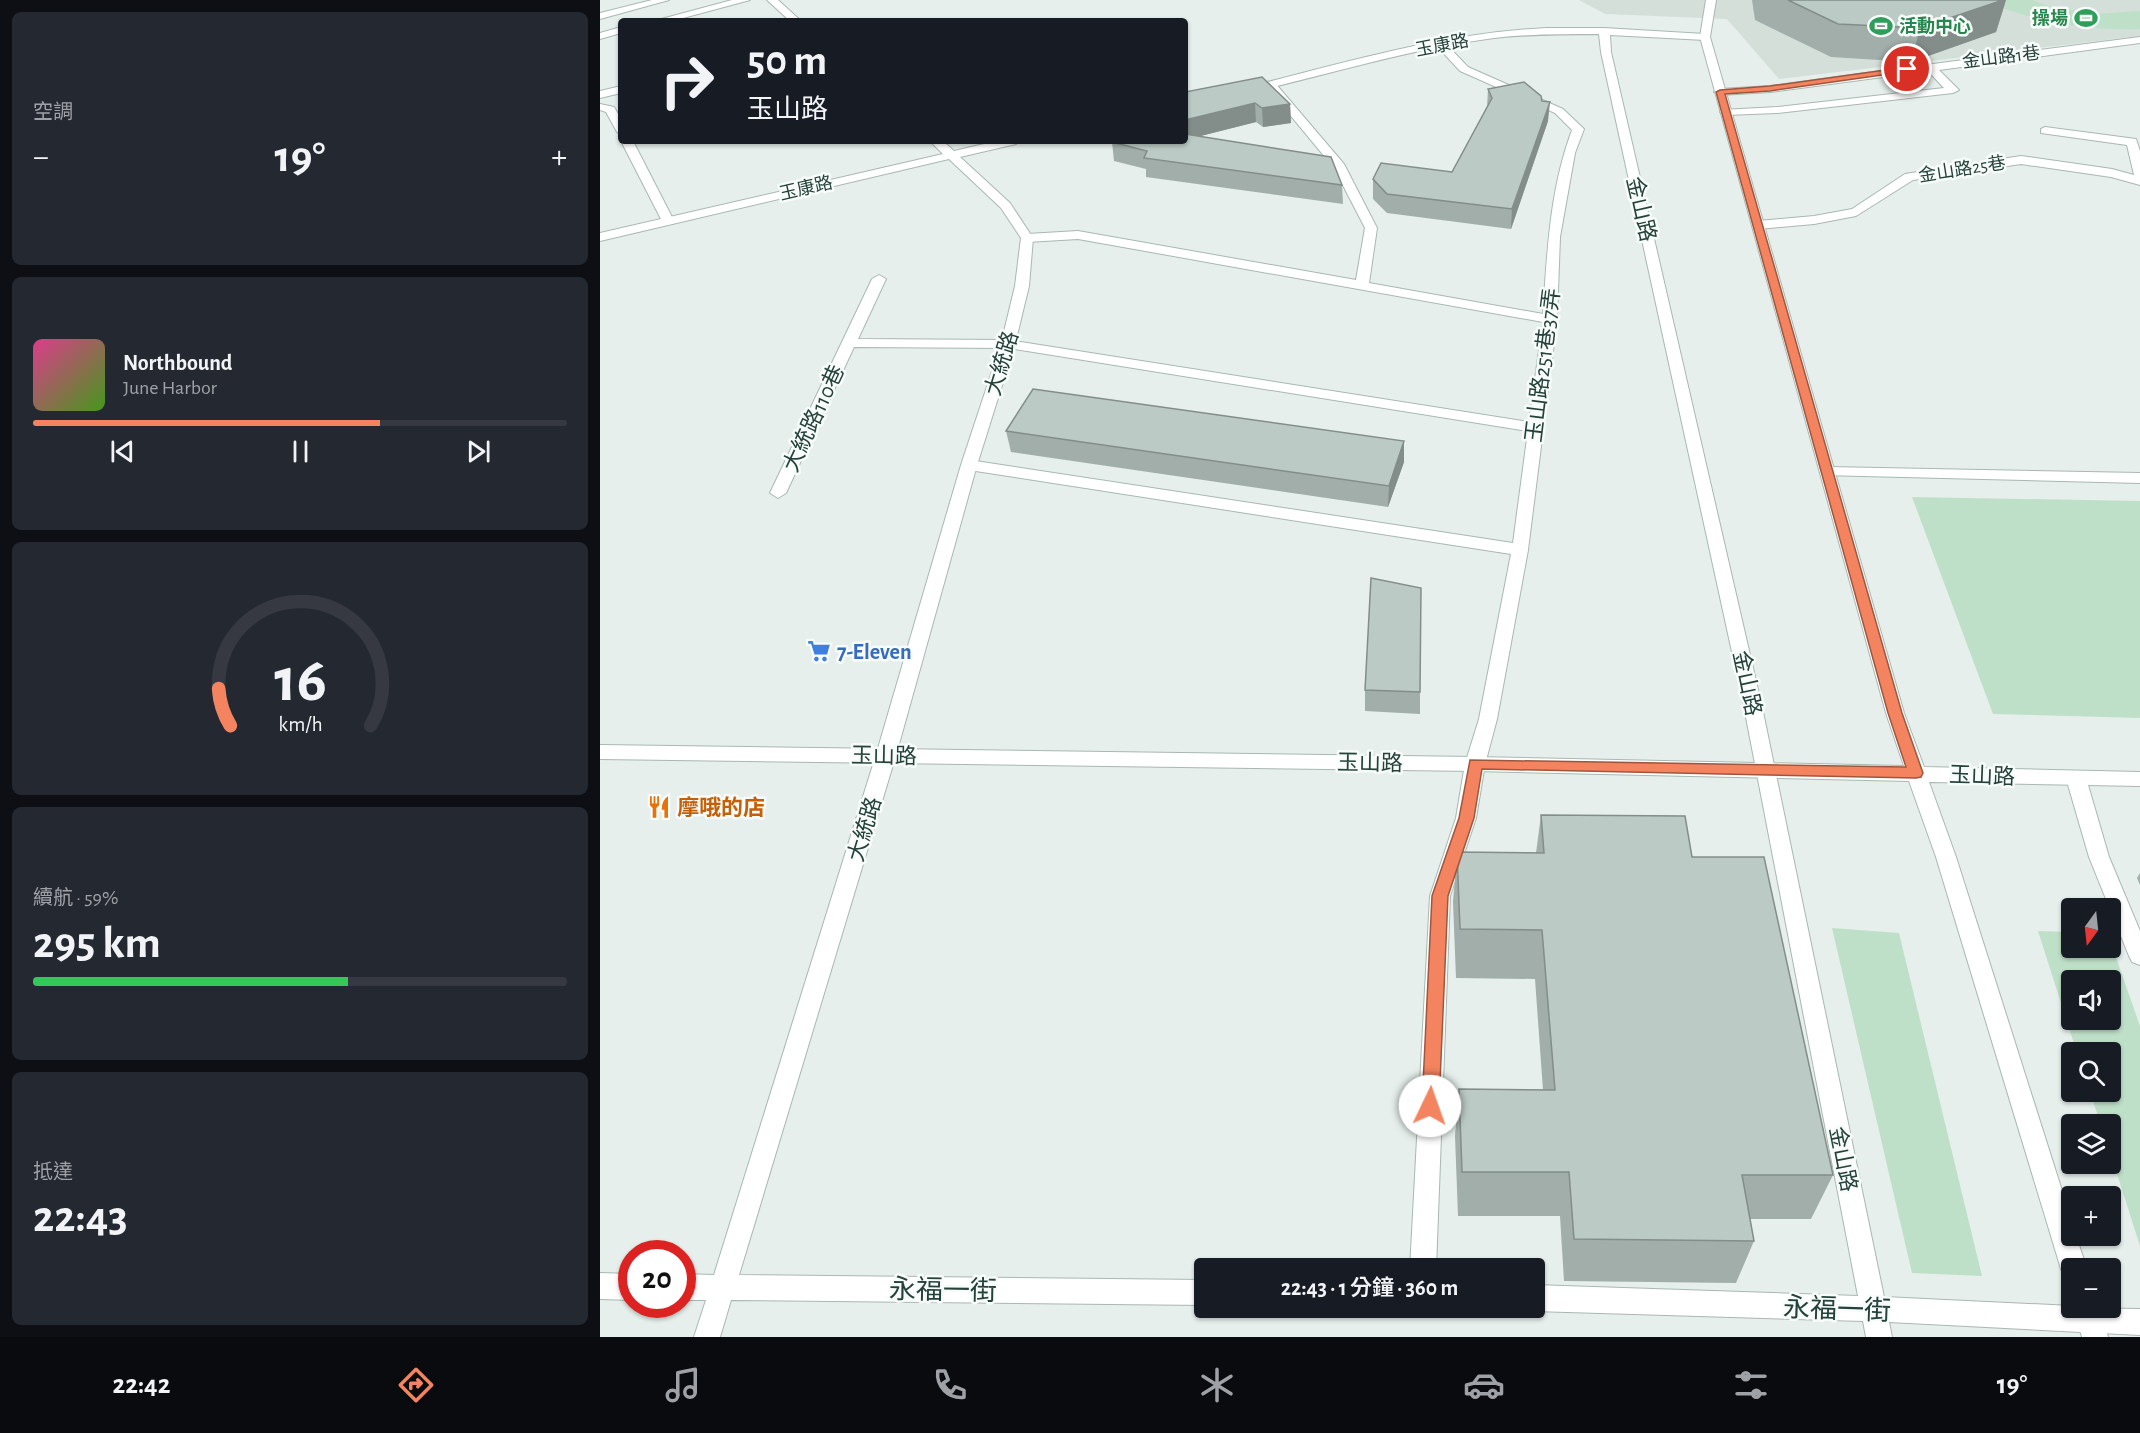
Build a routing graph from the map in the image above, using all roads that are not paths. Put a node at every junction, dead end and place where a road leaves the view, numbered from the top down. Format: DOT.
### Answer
graph roads {
  1 [pos="664,0"];
  2 [pos="745,0"];
  3 [pos="772,0"];
  4 [pos="1711,0"];
  5 [pos="600,16"];
  6 [pos="671,18"];
  7 [pos="793,18"];
  8 [pos="618,31"];
  9 [pos="1604,31"];
  10 [pos="600,36"];
  11 [pos="1705,37"];
  12 [pos="2140,39"];
  13 [pos="1440,44"];
  14 [pos="1929,66"];
  15 [pos="1271,85"];
  16 [pos="618,90"];
  17 [pos="1239,92"];
  18 [pos="1720,92"];
  19 [pos="600,95"];
  20 [pos="600,107"];
  21 [pos="1726,112"];
  22 [pos="618,124"];
  23 [pos="2045,131"];
  24 [pos="629,144"];
  25 [pos="939,144"];
  26 [pos="998,144"];
  27 [pos="951,154"];
  28 [pos="2140,176"];
  29 [pos="2140,181"];
  30 [pos="668,221"];
  31 [pos="1758,225"];
  32 [pos="600,237"];
  33 [pos="1027,238"];
  34 [pos="879,279"];
  35 [pos="1362,285"];
  36 [pos="1550,319"];
  37 [pos="849,343"];
  38 [pos="1008,344"];
  39 [pos="1535,428"];
  40 [pos="969,465"];
  41 [pos="1828,472"];
  42 [pos="2140,478"];
  43 [pos="778,493"];
  44 [pos="1520,550"];
  45 [pos="600,752"];
  46 [pos="886,755"];
  47 [pos="1475,764"];
  48 [pos="1766,771"];
  49 [pos="1916,773"];
  50 [pos="2076,778"];
  51 [pos="2140,779"];
  52 [pos="2140,956"];
  53 [pos="1424,1258"];
  54 [pos="2071,1258"];
  55 [pos="600,1286"];
  56 [pos="618,1287"];
  57 [pos="696,1287"];
  58 [pos="724,1288"];
  59 [pos="1194,1293"];
  60 [pos="1545,1298"];
  61 [pos="1874,1309"];
  62 [pos="2090,1322"];
  63 [pos="2140,1322"];
  64 [pos="707,1337"];
  65 [pos="1879,1337"];
  1 -- 5 [label="street"];
  2 -- 6 [label="street"];
  3 -- 7 [label="street"];
  4 -- 11 [label="street"];
  8 -- 10 [label="street"];
  9 -- 11 [label="street, 玉康路"];
  9 -- 13 [label="street, 玉康路"];
  9 -- 48 [label="street, 金山路"];
  11 -- 18 [label="street"];
  12 -- 14 [label="street, 金山路1巷"];
  13 -- 15 [label="street, 玉康路"];
  13 -- 36 [label="street, 玉山路251巷37弄"];
  14 -- 18 [label="street, 金山路1巷"];
  14 -- 21 [label="street"];
  15 -- 17 [label="street, 玉康路"];
  15 -- 35 [label="street"];
  16 -- 19 [label="street"];
  18 -- 21 [label="street"];
  20 -- 22 [label="street"];
  21 -- 31 [label="street"];
  23 -- 28 [label="street"];
  24 -- 30 [label="street"];
  25 -- 27 [label="street"];
  26 -- 27 [label="street, 玉康路"];
  27 -- 30 [label="street, 玉康路"];
  27 -- 33 [label="street"];
  29 -- 31 [label="street, 金山路25巷"];
  30 -- 32 [label="street, 玉康路"];
  31 -- 41 [label="street"];
  33 -- 35 [label="street"];
  33 -- 38 [label="street, 大統路"];
  34 -- 37 [label="street, 大統路110巷"];
  35 -- 36 [label="street"];
  36 -- 39 [label="street, 玉山路251巷37弄"];
  37 -- 38 [label="street, 大統路110巷"];
  37 -- 43 [label="street, 大統路110巷"];
  38 -- 39 [label="street, 大統路110巷"];
  38 -- 40 [label="street, 大統路"];
  39 -- 44 [label="street, 玉山路251巷37弄"];
  40 -- 44 [label="street"];
  40 -- 46 [label="street, 大統路"];
  41 -- 42 [label="street"];
  41 -- 49 [label="street"];
  44 -- 47 [label="street, 玉山路251巷37弄"];
  45 -- 46 [label="street, 玉山路"];
  46 -- 47 [label="street, 玉山路"];
  46 -- 58 [label="street, 大統路"];
  47 -- 48 [label="street, 玉山路"];
  47 -- 53 [label="street, 玉山路251巷37弄"];
  48 -- 49 [label="street, 玉山路"];
  48 -- 61 [label="street, 金山路"];
  49 -- 50 [label="street, 玉山路"];
  49 -- 54 [label="street"];
  50 -- 51 [label="street, 玉山路"];
  50 -- 52 [label="street"];
  55 -- 56 [label="street"];
  57 -- 58 [label="street, 永福一街"];
  58 -- 59 [label="street, 永福一街"];
  58 -- 64 [label="street, 大統路"];
  60 -- 61 [label="street, 永福一街"];
  61 -- 62 [label="street, 永福一街"];
  61 -- 65 [label="street, 金山路"];
  62 -- 63 [label="street, 永福一街"];
}
